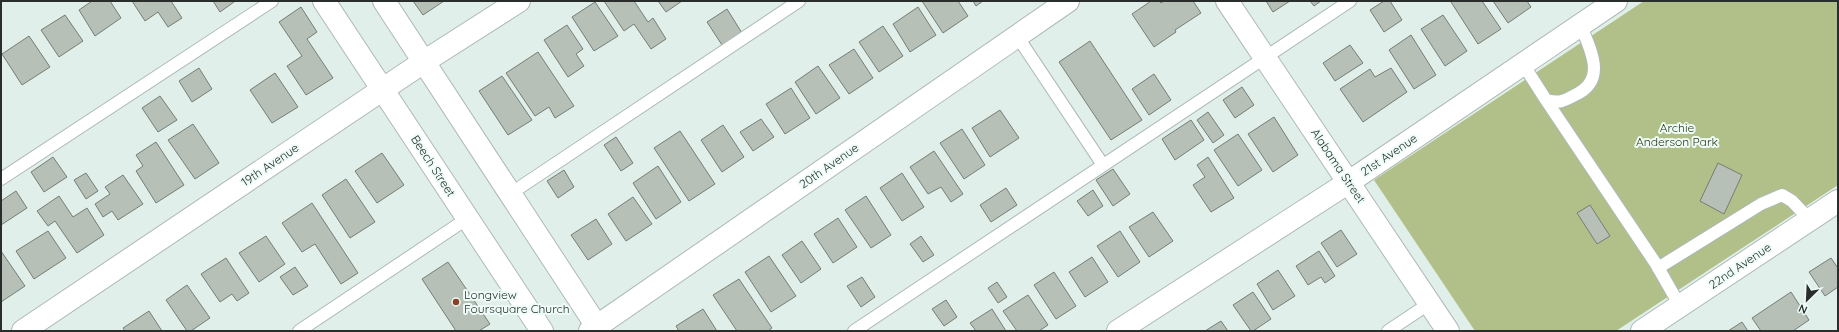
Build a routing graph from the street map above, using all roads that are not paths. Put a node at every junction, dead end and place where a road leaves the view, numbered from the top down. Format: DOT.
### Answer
graph roads {
  1 [pos="272,1"];
  2 [pos="324,1"];
  3 [pos="384,1"];
  4 [pos="518,1"];
  5 [pos="799,1"];
  6 [pos="1068,1"];
  7 [pos="1227,1"];
  8 [pos="1350,1"];
  9 [pos="1616,1"];
  10 [pos="1580,24"];
  11 [pos="1017,36"];
  12 [pos="1266,57"];
  13 [pos="425,61"];
  14 [pos="1523,64"];
  15 [pos="383,90"];
  16 [pos="1546,100"];
  17 [pos="1103,165"];
  18 [pos="1,179"];
  19 [pos="1349,182"];
  20 [pos="510,194"];
  21 [pos="1838,201"];
  22 [pos="468,218"];
  23 [pos="1810,220"];
  24 [pos="1658,268"];
  25 [pos="1430,303"];
  26 [pos="1680,306"];
  27 [pos="595,330"];
  28 [pos="23,331"];
  29 [pos="299,331"];
  30 [pos="542,331"];
  31 [pos="854,331"];
  32 [pos="1118,331"];
  33 [pos="1388,331"];
  34 [pos="1448,331"];
  35 [pos="1642,331"];
  1 -- 18 [label="lane"];
  2 -- 15 [label="street, Beech Street"];
  3 -- 13 [label="street"];
  4 -- 13 [label="street, 19th Avenue"];
  5 -- 20 [label="lane"];
  6 -- 11 [label="street, 20th Avenue"];
  7 -- 12 [label="street, Alabama Street"];
  8 -- 12 [label="lane"];
  9 -- 10 [label="street, 21st Avenue"];
  10 -- 14 [label="street, 21st Avenue"];
  10 -- 16 [label="lane"];
  11 -- 17 [label="lane"];
  11 -- 27 [label="street, 20th Avenue"];
  12 -- 17 [label="lane"];
  12 -- 19 [label="street, Alabama Street"];
  13 -- 15 [label="street, 19th Avenue"];
  13 -- 20 [label="street"];
  14 -- 16 [label="lane"];
  14 -- 19 [label="street, 21st Avenue"];
  15 -- 22 [label="street, Beech Street"];
  15 -- 28 [label="street, 19th Avenue"];
  16 -- 24 [label="lane"];
  17 -- 31 [label="lane"];
  19 -- 25 [label="street, Alabama Street"];
  19 -- 32 [label="street, 21st Avenue"];
  20 -- 27 [label="street"];
  21 -- 23 [label="street, 22nd Avenue"];
  22 -- 29 [label="lane"];
  22 -- 30 [label="street, Beech Street"];
  23 -- 24 [label="lane"];
  23 -- 26 [label="street, 22nd Avenue"];
  24 -- 26 [label="lane"];
  25 -- 33 [label="lane"];
  25 -- 34 [label="street, Alabama Street"];
  26 -- 35 [label="street, 22nd Avenue"];
}
